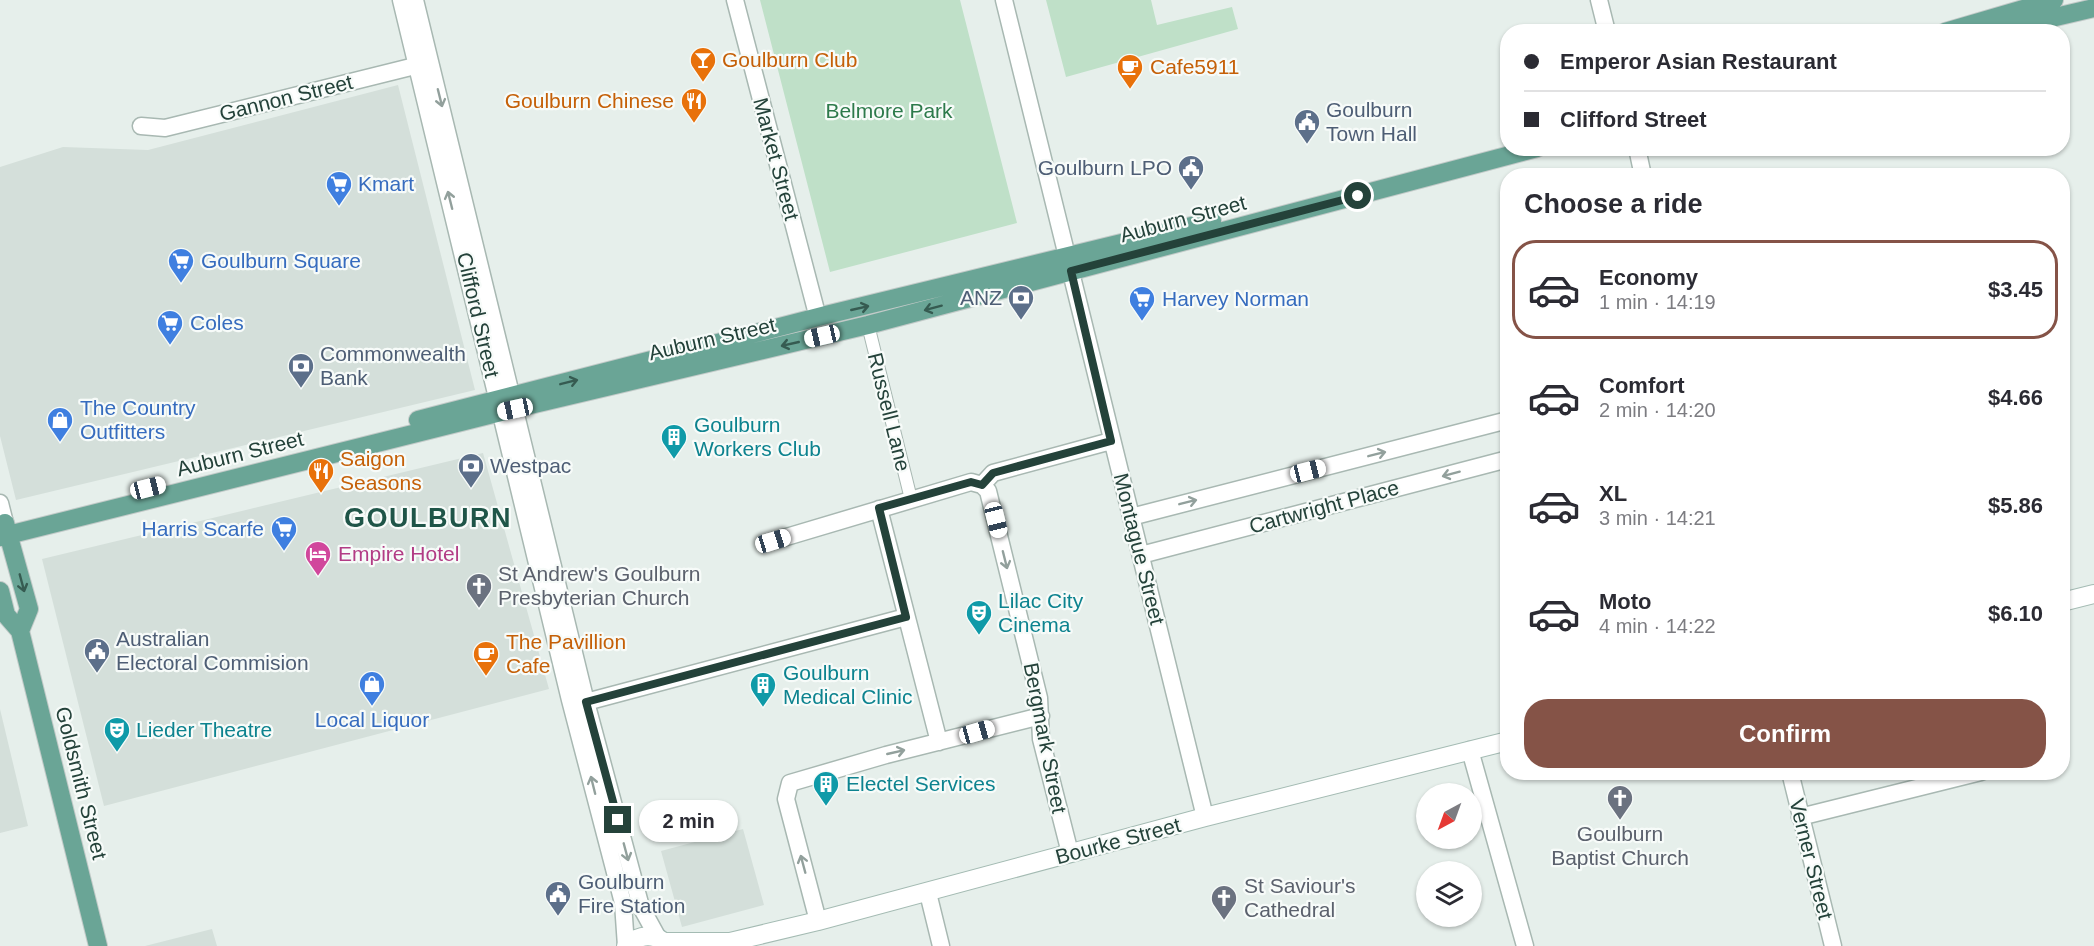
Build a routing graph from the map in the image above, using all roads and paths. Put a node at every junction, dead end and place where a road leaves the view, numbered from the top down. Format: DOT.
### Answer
graph roads {
  1 [pos="401,0"];
  2 [pos="415,0"];
  3 [pos="735,0"];
  4 [pos="1004,0"];
  5 [pos="1599,0"];
  6 [pos="2054,0"];
  7 [pos="2094,8"];
  8 [pos="1605,24"];
  9 [pos="1972,24"];
  10 [pos="2026,24"];
  11 [pos="424,64"];
  12 [pos="141,126"];
  13 [pos="1500,147"];
  14 [pos="1506,156"];
  15 [pos="1070,265"];
  16 [pos="818,318"];
  17 [pos="868,326"];
  18 [pos="506,404"];
  19 [pos="1500,422"];
  20 [pos="1111,441"];
  21 [pos="1500,461"];
  22 [pos="982,485"];
  23 [pos="911,499"];
  24 [pos="0,503"];
  25 [pos="879,508"];
  26 [pos="1131,517"];
  27 [pos="3,530"];
  28 [pos="773,541"];
  29 [pos="1141,555"];
  30 [pos="0,591"];
  31 [pos="2094,594"];
  32 [pos="2070,600"];
  33 [pos="906,617"];
  34 [pos="20,631"];
  35 [pos="580,700"];
  36 [pos="1041,716"];
  37 [pos="588,736"];
  38 [pos="939,742"];
  39 [pos="1500,743"];
  40 [pos="1470,750"];
  41 [pos="1792,780"];
  42 [pos="1949,780"];
  43 [pos="1205,817"];
  44 [pos="1800,817"];
  45 [pos="1070,853"];
  46 [pos="928,893"];
  47 [pos="818,921"];
  48 [pos="664,942"];
  49 [pos="725,944"];
  50 [pos="98,946"];
  51 [pos="626,946"];
  52 [pos="941,946"];
  53 [pos="1525,946"];
  54 [pos="1833,946"];
  1 -- 11 [label="street, Clifford Street"];
  2 -- 11 [label="street, Clifford Street"];
  3 -- 16 [label="street, Market Street"];
  4 -- 15 [label="street, Montague Street"];
  5 -- 8 [label="street"];
  6 -- 9 [label="main road"];
  7 -- 10 [label="main road"];
  11 -- 12 [label="street, Gannon Street"];
  11 -- 18 [label="street, Clifford Street"];
  13 -- 15 [label="main road, Auburn Street"];
  14 -- 15 [label="main road, Auburn Street"];
  16 -- 15 [label="main road, Auburn Street, one-way"];
  15 -- 17 [label="main road, Auburn Street, one-way"];
  15 -- 20 [label="street, Montague Street"];
  18 -- 16 [label="main road, Auburn Street, one-way"];
  17 -- 18 [label="main road, Auburn Street, one-way"];
  17 -- 23 [label="street, Russell Lane"];
  18 -- 27 [label="main road, Auburn Street"];
  18 -- 35 [label="street, Clifford Street"];
  26 -- 19 [label="street, Cartwright Place, one-way"];
  20 -- 22 [label="street"];
  20 -- 26 [label="street, Montague Street"];
  21 -- 29 [label="street, Cartwright Place, one-way"];
  22 -- 23 [label="street"];
  22 -- 36 [label="street, Bergmark Street, one-way"];
  23 -- 25 [label="street"];
  24 -- 27 [label="street, Goldsmith Street"];
  25 -- 28 [label="street"];
  25 -- 33 [label="street"];
  26 -- 29 [label="street, Montague Street"];
  27 -- 34 [label="main road, Goldsmith Street, one-way"];
  29 -- 43 [label="street, Montague Street"];
  30 -- 34 [label="main road, Goldsmith Street"];
  31 -- 32 [label="main road"];
  33 -- 35 [label="street"];
  33 -- 38 [label="street"];
  34 -- 50 [label="main road, Goldsmith Street"];
  35 -- 37 [label="street, Clifford Street"];
  36 -- 38 [label="street"];
  36 -- 45 [label="street, Bergmark Street"];
  37 -- 48 [label="street, Clifford Street, one-way"];
  51 -- 37 [label="street, Clifford Street, one-way"];
  47 -- 38 [label="street, one-way"];
  39 -- 40 [label="main road, Bourke Street"];
  40 -- 43 [label="main road, Bourke Street"];
  40 -- 53 [label="street"];
  41 -- 44 [label="street, Verner Street"];
  42 -- 44 [label="street"];
  43 -- 45 [label="main road, Bourke Street"];
  44 -- 54 [label="street, Verner Street"];
  45 -- 46 [label="main road, Bourke Street"];
  46 -- 47 [label="main road, Bourke Street"];
  46 -- 52 [label="street"];
  47 -- 49 [label="main road, Bourke Street"];
  48 -- 49 [label="main road, Bourke Street"];
  48 -- 51 [label="main road, Bourke Street"];
}
